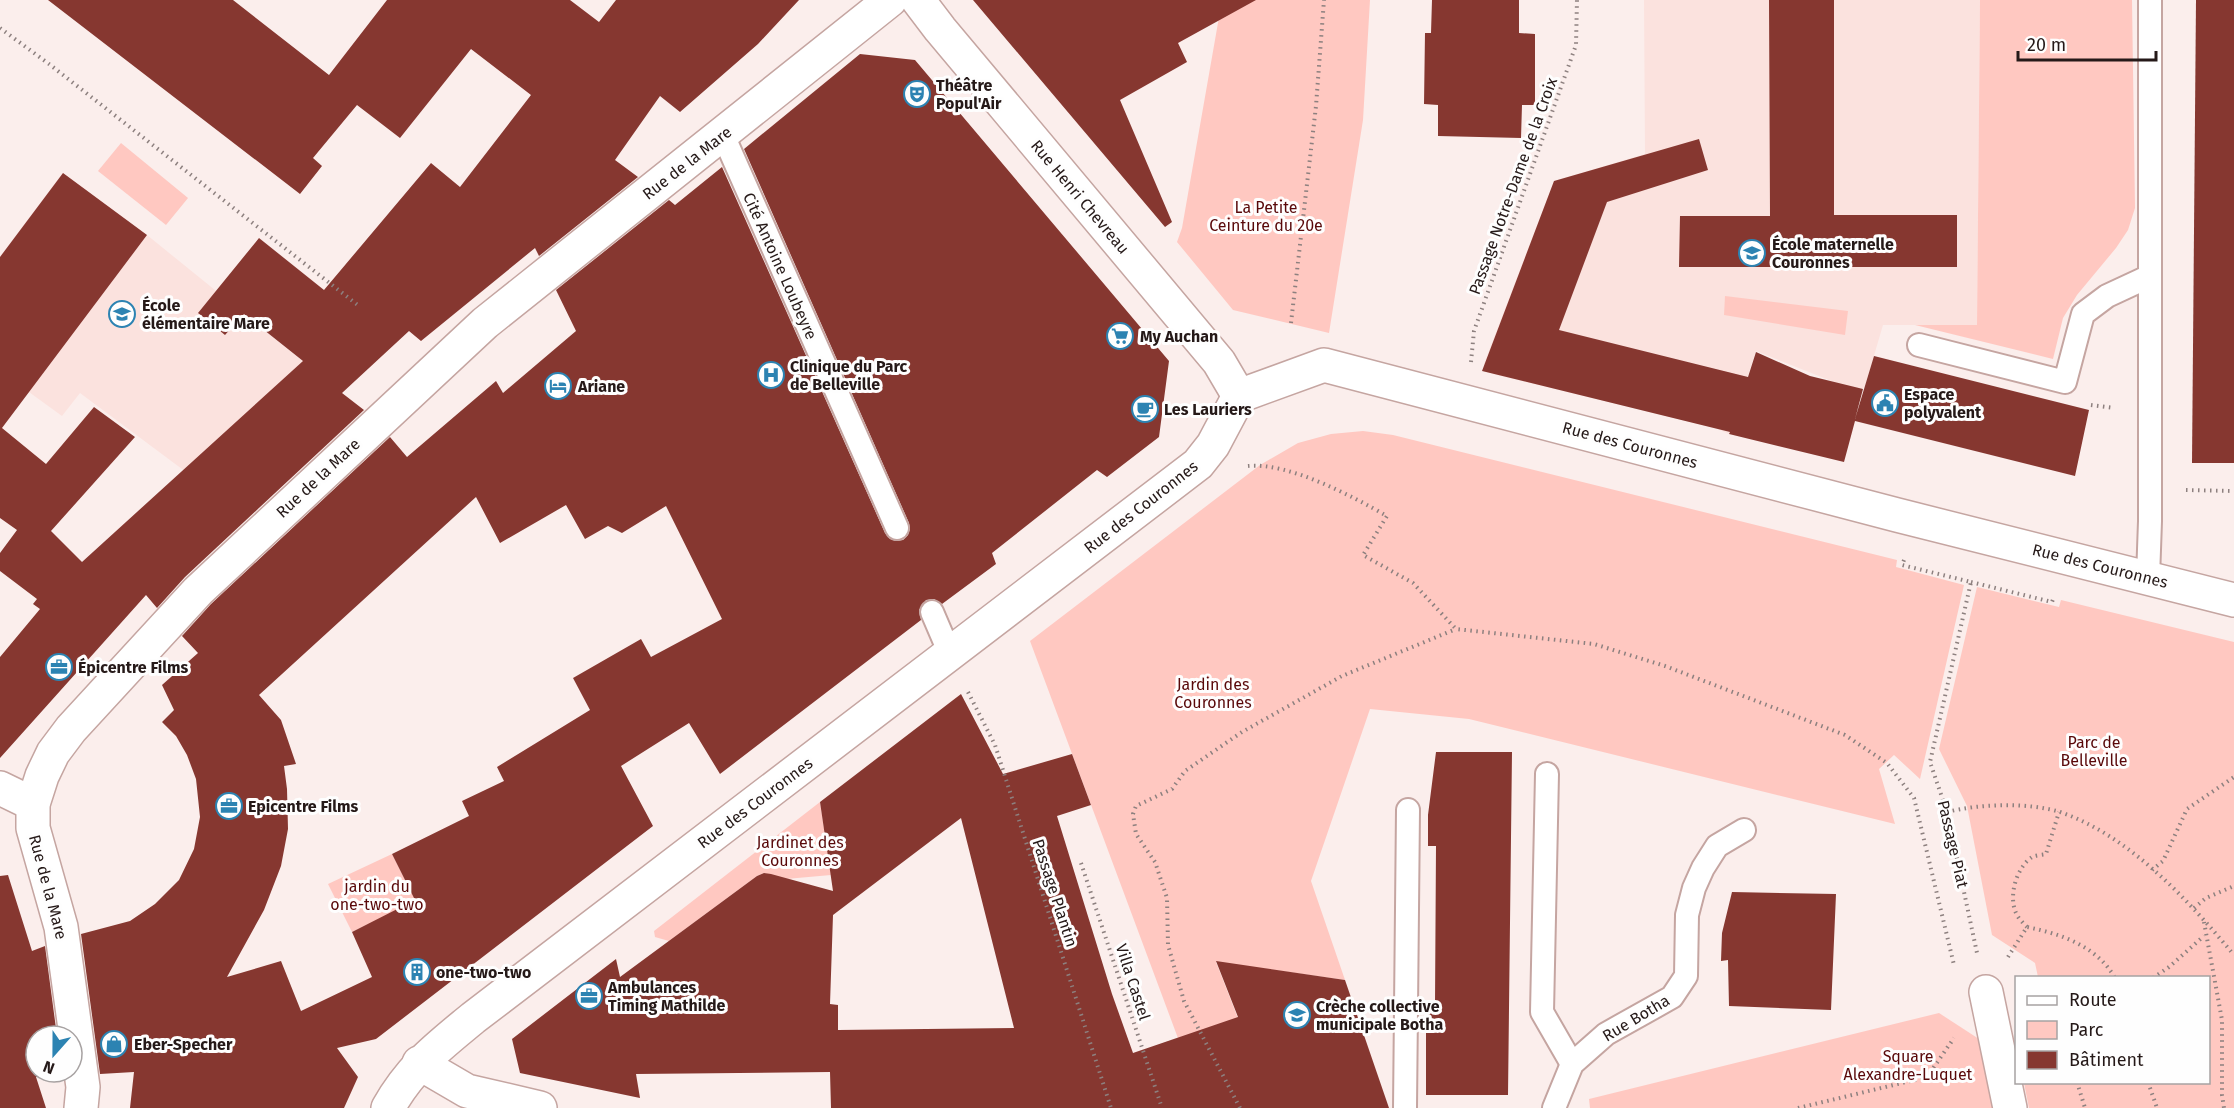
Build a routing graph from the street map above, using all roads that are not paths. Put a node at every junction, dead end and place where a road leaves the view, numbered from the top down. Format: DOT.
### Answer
graph roads {
  1 [pos="890,0"];
  2 [pos="918,0"];
  3 [pos="2150,0"];
  4 [pos="723,135"];
  5 [pos="2150,276"];
  6 [pos="1919,345"];
  7 [pos="1239,396"];
  8 [pos="897,528"];
  9 [pos="2148,578"];
  10 [pos="2234,600"];
  11 [pos="932,612"];
  12 [pos="950,654"];
  13 [pos="1546,774"];
  14 [pos="0,788"];
  15 [pos="33,804"];
  16 [pos="1408,810"];
  17 [pos="1743,830"];
  18 [pos="1986,992"];
  19 [pos="419,1063"];
  20 [pos="1572,1064"];
  21 [pos="81,1108"];
  22 [pos="388,1108"];
  23 [pos="540,1108"];
  24 [pos="1405,1108"];
  25 [pos="1554,1108"];
  26 [pos="2010,1108"];
  1 -- 4 [label="street, Rue de la Mare"];
  2 -- 7 [label="street, Rue Henri Chevreau"];
  3 -- 5 [label="lane"];
  4 -- 8 [label="lane, Cité Antoine Loubeyre"];
  4 -- 15 [label="street, Rue de la Mare"];
  5 -- 6 [label="lane"];
  5 -- 9 [label="lane"];
  7 -- 9 [label="street, Rue des Couronnes"];
  7 -- 12 [label="street, Rue des Couronnes"];
  9 -- 10 [label="street, Rue des Couronnes"];
  11 -- 12 [label="lane"];
  12 -- 19 [label="street, Rue des Couronnes"];
  13 -- 20 [label="lane"];
  14 -- 15 [label="street"];
  15 -- 21 [label="street, Rue de la Mare"];
  16 -- 24 [label="lane"];
  17 -- 20 [label="lane, Rue Botha"];
  18 -- 26 [label="street"];
  19 -- 22 [label="street, Rue des Couronnes"];
  19 -- 23 [label="street"];
  20 -- 25 [label="lane, Rue Botha"];
}
